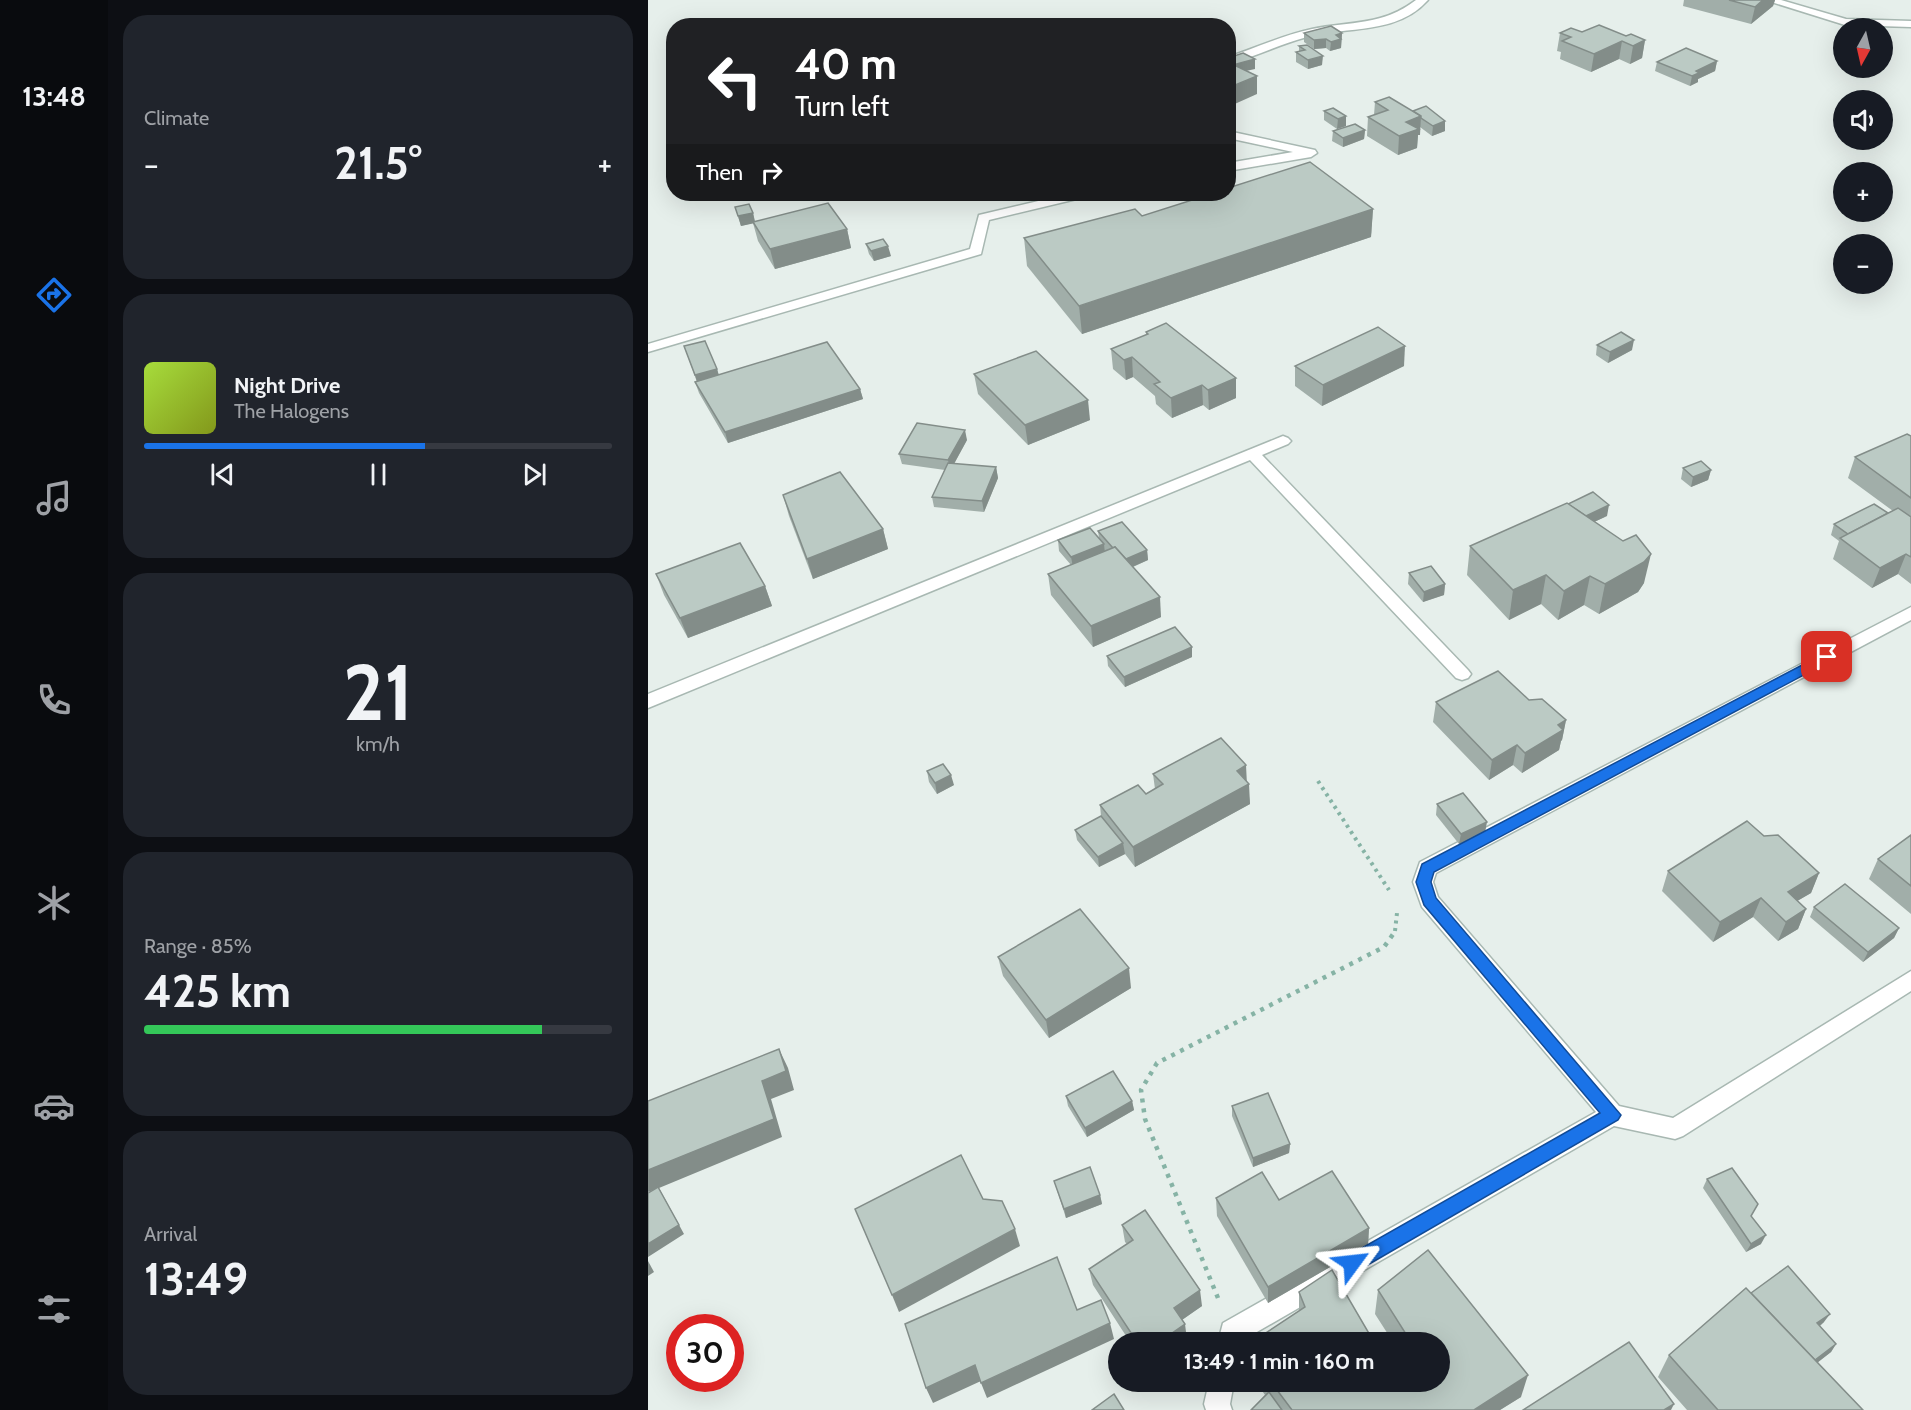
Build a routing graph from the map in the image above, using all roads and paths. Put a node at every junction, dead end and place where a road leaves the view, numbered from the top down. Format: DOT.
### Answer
graph roads {
  1 [pos="1423,0"];
  2 [pos="1770,0"];
  3 [pos="1911,24"];
  4 [pos="1236,58"];
  5 [pos="1236,136"];
  6 [pos="1236,166"];
  7 [pos="1052,201"];
  8 [pos="648,348"];
  9 [pos="1283,441"];
  10 [pos="1252,453"];
  11 [pos="1911,613"];
  12 [pos="1462,674"];
  13 [pos="648,701"];
  14 [pos="1318,781"];
  15 [pos="1391,893"];
  16 [pos="1397,902"];
  17 [pos="1911,980"];
  18 [pos="1612,1115"];
  19 [pos="1229,1332"];
  20 [pos="1240,1332"];
  21 [pos="1220,1392"];
  22 [pos="1218,1410"];
  1 -- 4 [label="street"];
  2 -- 3 [label="street"];
  5 -- 6 [label="street"];
  7 -- 8 [label="street"];
  9 -- 10 [label="street"];
  10 -- 12 [label="street"];
  10 -- 13 [label="street"];
  11 -- 18 [label="street"];
  14 -- 15 [label="path"];
  16 -- 19 [label="path"];
  17 -- 18 [label="street"];
  18 -- 20 [label="street"];
  21 -- 22 [label="street"];
}
